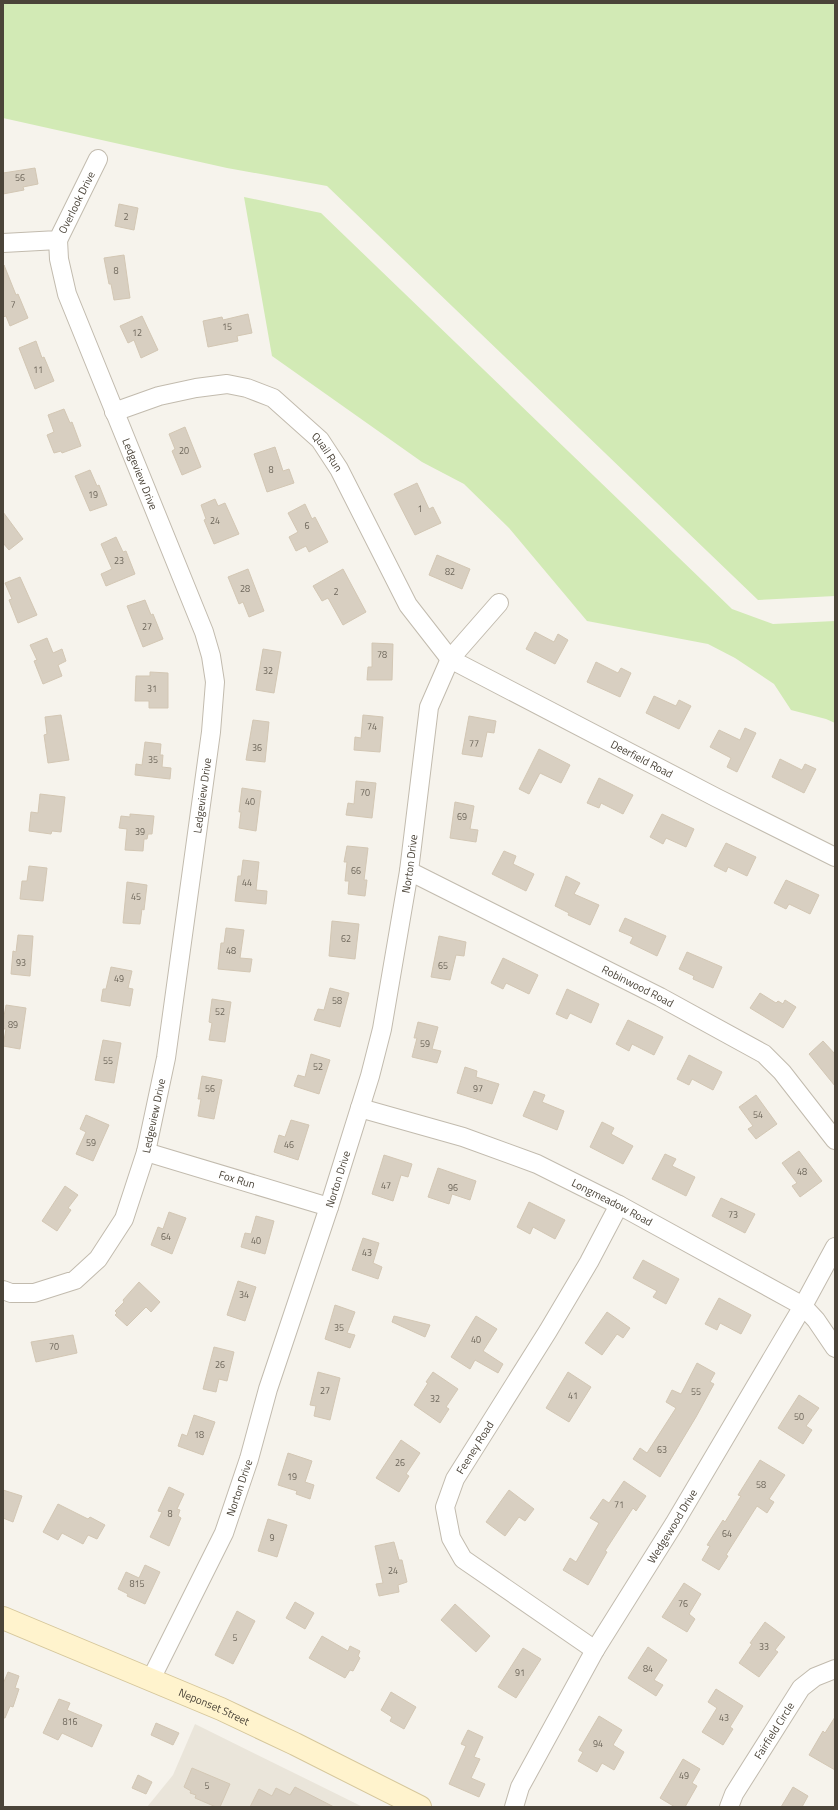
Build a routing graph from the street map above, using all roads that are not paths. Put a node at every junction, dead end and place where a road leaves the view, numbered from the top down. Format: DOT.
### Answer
graph roads {
  1 [pos="98,159"];
  2 [pos="58,240"];
  3 [pos="3,243"];
  4 [pos="114,412"];
  5 [pos="499,603"];
  6 [pos="450,659"];
  7 [pos="835,857"];
  8 [pos="409,871"];
  9 [pos="360,1108"];
  10 [pos="835,1140"];
  11 [pos="146,1152"];
  12 [pos="619,1205"];
  13 [pos="329,1207"];
  14 [pos="835,1247"];
  15 [pos="3,1290"];
  16 [pos="803,1306"];
  17 [pos="835,1348"];
  18 [pos="3,1618"];
  19 [pos="595,1650"];
  20 [pos="835,1669"];
  21 [pos="151,1679"];
  22 [pos="420,1807"];
  23 [pos="514,1807"];
  24 [pos="729,1807"];
  1 -- 2 [label="street, Overlook Drive"];
  2 -- 3 [label="street, Overlook Drive"];
  2 -- 4 [label="street, Ledgeview Drive"];
  4 -- 6 [label="street, Quail Run"];
  4 -- 11 [label="street, Ledgeview Drive"];
  5 -- 6 [label="street, Norton Drive"];
  6 -- 7 [label="street, Deerfield Road"];
  6 -- 8 [label="street, Norton Drive"];
  8 -- 9 [label="street, Norton Drive"];
  8 -- 10 [label="street, Robinwood Road"];
  9 -- 12 [label="street, Longmeadow Road"];
  9 -- 13 [label="street, Norton Drive"];
  11 -- 13 [label="street, Fox Run"];
  11 -- 15 [label="street, Ledgeview Drive"];
  12 -- 16 [label="street, Longmeadow Road"];
  12 -- 19 [label="street, Feeney Road"];
  13 -- 21 [label="street, Norton Drive"];
  14 -- 16 [label="street, Wedgewood Drive"];
  16 -- 17 [label="street, Longmeadow Road"];
  16 -- 19 [label="street, Wedgewood Drive"];
  18 -- 21 [label="main road, Neponset Street"];
  19 -- 23 [label="street, Wedgewood Drive"];
  20 -- 24 [label="street, Fairfield Circle"];
  21 -- 22 [label="main road, Neponset Street"];
}
